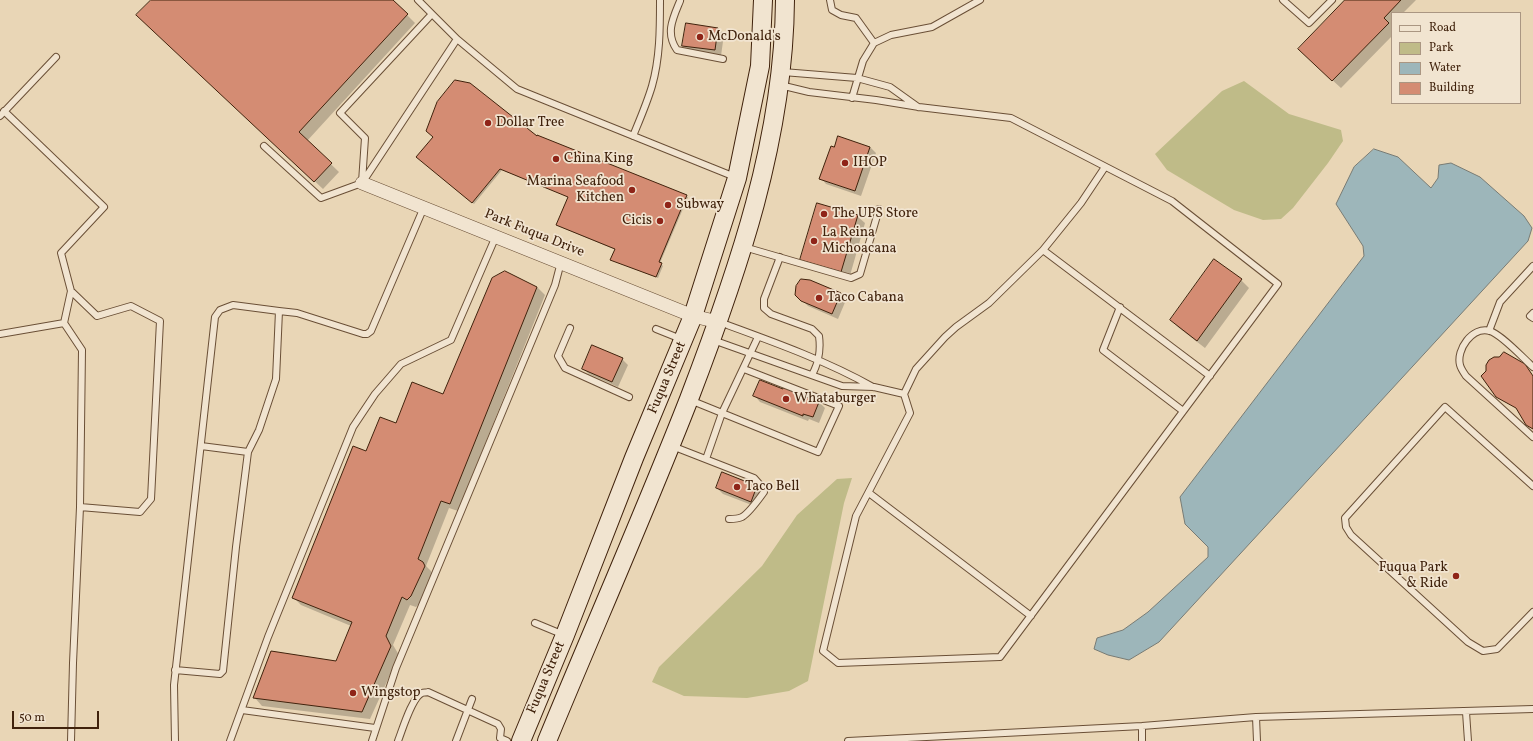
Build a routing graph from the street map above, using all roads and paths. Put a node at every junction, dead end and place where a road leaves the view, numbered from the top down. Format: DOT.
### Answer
graph roads {
  1 [pos="418,0"];
  2 [pos="660,0"];
  3 [pos="763,0"];
  4 [pos="785,0"];
  5 [pos="830,0"];
  6 [pos="980,0"];
  7 [pos="1283,0"];
  8 [pos="1332,0"];
  9 [pos="680,1"];
  10 [pos="432,14"];
  11 [pos="457,39"];
  12 [pos="874,43"];
  13 [pos="56,57"];
  14 [pos="723,59"];
  15 [pos="779,78"];
  16 [pos="857,78"];
  17 [pos="757,82"];
  18 [pos="852,98"];
  19 [pos="919,108"];
  20 [pos="2,114"];
  21 [pos="633,136"];
  22 [pos="264,146"];
  23 [pos="1105,168"];
  24 [pos="737,178"];
  25 [pos="762,179"];
  26 [pos="362,183"];
  27 [pos="424,207"];
  28 [pos="880,209"];
  29 [pos="496,236"];
  30 [pos="743,246"];
  31 [pos="1043,250"];
  32 [pos="780,257"];
  33 [pos="561,262"];
  34 [pos="1533,266"];
  35 [pos="71,291"];
  36 [pos="1120,307"];
  37 [pos="279,311"];
  38 [pos="1533,313"];
  39 [pos="693,316"];
  40 [pos="1533,318"];
  41 [pos="718,322"];
  42 [pos="64,323"];
  43 [pos="570,328"];
  44 [pos="656,329"];
  45 [pos="1490,331"];
  46 [pos="0,334"];
  47 [pos="758,337"];
  48 [pos="711,339"];
  49 [pos="683,340"];
  50 [pos="751,354"];
  51 [pos="819,361"];
  52 [pos="1533,367"];
  53 [pos="744,369"];
  54 [pos="812,375"];
  55 [pos="1210,376"];
  56 [pos="874,387"];
  57 [pos="904,394"];
  58 [pos="629,397"];
  59 [pos="689,399"];
  60 [pos="1183,411"];
  61 [pos="722,413"];
  62 [pos="1533,437"];
  63 [pos="201,446"];
  64 [pos="671,446"];
  65 [pos="248,452"];
  66 [pos="706,459"];
  67 [pos="1533,486"];
  68 [pos="869,493"];
  69 [pos="80,507"];
  70 [pos="729,519"];
  71 [pos="1533,612"];
  72 [pos="1031,616"];
  73 [pos="535,623"];
  74 [pos="565,635"];
  75 [pos="588,643"];
  76 [pos="175,670"];
  77 [pos="472,699"];
  78 [pos="1533,709"];
  79 [pos="242,710"];
  80 [pos="468,711"];
  81 [pos="1466,712"];
  82 [pos="1256,717"];
  83 [pos="1142,726"];
  84 [pos="375,728"];
  85 [pos="939,739"];
  86 [pos="72,741"];
  87 [pos="175,741"];
  88 [pos="230,741"];
  89 [pos="372,741"];
  90 [pos="398,741"];
  91 [pos="456,741"];
  92 [pos="507,741"];
  93 [pos="521,741"];
  94 [pos="547,741"];
  95 [pos="848,741"];
  96 [pos="1142,741"];
  97 [pos="1257,741"];
  98 [pos="1468,741"];
  1 -- 10 [label="lane"];
  2 -- 21 [label="lane"];
  3 -- 17 [label="main road, Fuqua Street"];
  4 -- 15 [label="main road, Fuqua Street"];
  5 -- 12 [label="lane"];
  6 -- 12 [label="lane"];
  7 -- 8 [label="lane"];
  9 -- 14 [label="lane"];
  10 -- 11 [label="lane"];
  10 -- 26 [label="lane"];
  11 -- 21 [label="lane"];
  11 -- 26 [label="lane"];
  12 -- 16 [label="lane"];
  13 -- 20 [label="lane"];
  15 -- 16 [label="lane"];
  15 -- 17 [label="main road"];
  15 -- 18 [label="lane"];
  15 -- 25 [label="main road, Fuqua Street"];
  16 -- 18 [label="lane"];
  16 -- 19 [label="lane"];
  17 -- 24 [label="main road, Fuqua Street"];
  18 -- 19 [label="lane"];
  19 -- 23 [label="lane"];
  20 -- 35 [label="lane"];
  21 -- 24 [label="lane"];
  22 -- 26 [label="lane"];
  23 -- 31 [label="lane"];
  23 -- 55 [label="lane"];
  24 -- 25 [label="main road"];
  24 -- 39 [label="main road, Fuqua Street"];
  25 -- 30 [label="main road, Fuqua Street"];
  26 -- 27 [label="street, Park Fuqua Drive"];
  27 -- 29 [label="street, Park Fuqua Drive"];
  27 -- 37 [label="lane"];
  28 -- 32 [label="lane"];
  29 -- 33 [label="street, Park Fuqua Drive"];
  29 -- 79 [label="lane"];
  30 -- 32 [label="lane"];
  30 -- 41 [label="main road, Fuqua Street"];
  31 -- 36 [label="lane"];
  31 -- 57 [label="lane"];
  32 -- 51 [label="lane"];
  33 -- 39 [label="street, Park Fuqua Drive"];
  33 -- 84 [label="lane"];
  34 -- 45 [label="lane"];
  35 -- 42 [label="lane"];
  35 -- 69 [label="lane"];
  36 -- 55 [label="lane"];
  36 -- 60 [label="lane"];
  37 -- 63 [label="lane"];
  37 -- 65 [label="lane"];
  38 -- 40 [label="lane"];
  39 -- 41 [label="street, Park Fuqua Drive"];
  39 -- 48 [label="street, Park Fuqua Drive"];
  39 -- 49 [label="main road, Fuqua Street"];
  41 -- 47 [label="lane, Park Fuqua Drive"];
  41 -- 48 [label="main road, Fuqua Street"];
  42 -- 46 [label="lane"];
  42 -- 69 [label="lane"];
  43 -- 58 [label="lane"];
  44 -- 49 [label="lane"];
  45 -- 52 [label="lane"];
  45 -- 62 [label="lane"];
  47 -- 50 [label="lane"];
  47 -- 51 [label="lane, Park Fuqua Drive"];
  48 -- 50 [label="lane"];
  48 -- 59 [label="main road, Fuqua Street"];
  49 -- 74 [label="main road, Fuqua Street"];
  50 -- 53 [label="lane"];
  50 -- 54 [label="lane"];
  51 -- 54 [label="lane"];
  51 -- 56 [label="lane, Park Fuqua Drive"];
  53 -- 61 [label="lane"];
  53 -- 61 [label="lane"];
  54 -- 56 [label="lane"];
  55 -- 60 [label="lane"];
  56 -- 57 [label="lane"];
  57 -- 68 [label="lane"];
  59 -- 61 [label="lane"];
  59 -- 64 [label="main road, Fuqua Street"];
  60 -- 72 [label="lane"];
  61 -- 66 [label="lane"];
  63 -- 65 [label="lane"];
  63 -- 76 [label="lane"];
  64 -- 66 [label="lane"];
  64 -- 75 [label="main road, Fuqua Street"];
  65 -- 76 [label="lane"];
  66 -- 70 [label="lane"];
  67 -- 71 [label="lane"];
  68 -- 72 [label="lane"];
  68 -- 72 [label="lane"];
  69 -- 86 [label="lane"];
  73 -- 74 [label="lane"];
  74 -- 75 [label="main road"];
  74 -- 93 [label="main road, Fuqua Street"];
  75 -- 94 [label="main road, Fuqua Street"];
  76 -- 87 [label="lane"];
  77 -- 80 [label="lane"];
  78 -- 81 [label="lane"];
  79 -- 84 [label="lane"];
  79 -- 88 [label="lane"];
  80 -- 90 [label="lane"];
  80 -- 91 [label="lane"];
  80 -- 92 [label="lane"];
  81 -- 82 [label="lane"];
  81 -- 98 [label="lane"];
  82 -- 83 [label="lane"];
  82 -- 97 [label="lane"];
  83 -- 85 [label="lane"];
  83 -- 96 [label="lane"];
  84 -- 89 [label="lane"];
  85 -- 95 [label="lane"];
}
